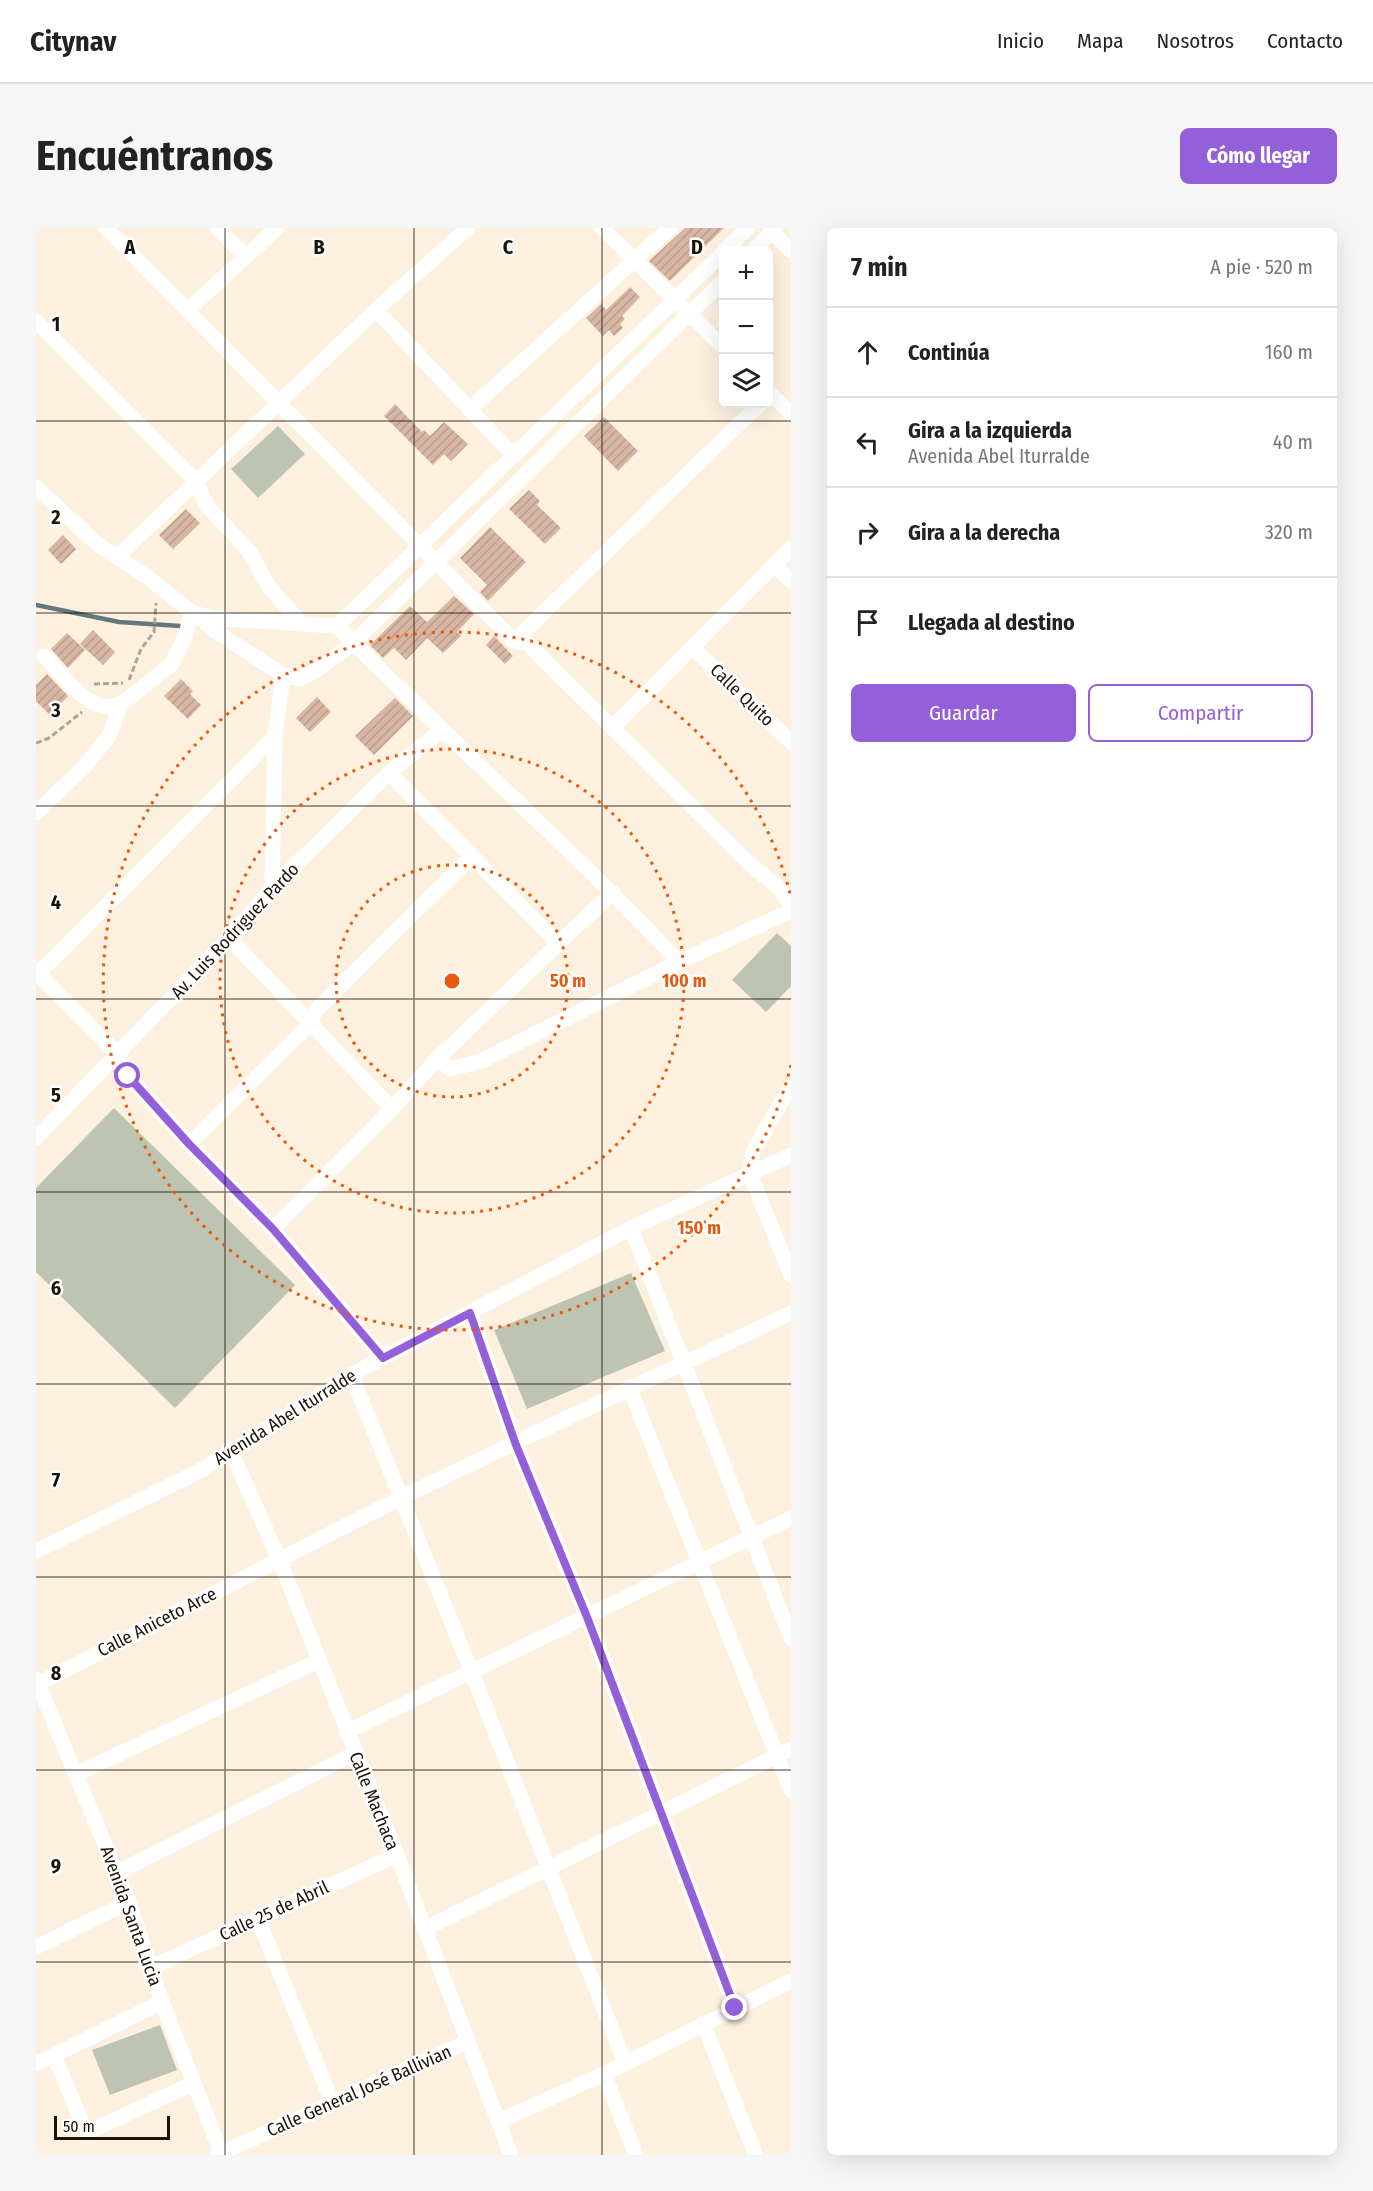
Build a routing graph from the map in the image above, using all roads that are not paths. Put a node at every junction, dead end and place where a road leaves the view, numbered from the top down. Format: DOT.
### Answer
graph roads {
  1 [pos="106,228"];
  2 [pos="216,228"];
  3 [pos="277,228"];
  4 [pos="468,228"];
  5 [pos="602,228"];
  6 [pos="670,228"];
  7 [pos="748,228"];
  8 [pos="774,230"];
  9 [pos="729,246"];
  10 [pos="757,246"];
  11 [pos="791,251"];
  12 [pos="719,256"];
  13 [pos="246,257"];
  14 [pos="634,260"];
  15 [pos="719,284"];
  16 [pos="675,300"];
  17 [pos="188,310"];
  18 [pos="376,310"];
  19 [pos="688,314"];
  20 [pos="36,321"];
  21 [pos="719,344"];
  22 [pos="773,400"];
  23 [pos="278,403"];
  24 [pos="471,408"];
  25 [pos="755,408"];
  26 [pos="791,414"];
  27 [pos="512,454"];
  28 [pos="196,481"];
  29 [pos="36,487"];
  30 [pos="418,547"];
  31 [pos="791,548"];
  32 [pos="117,558"];
  33 [pos="436,563"];
  34 [pos="774,565"];
  35 [pos="791,581"];
  36 [pos="191,612"];
  37 [pos="302,624"];
  38 [pos="337,626"];
  39 [pos="514,641"];
  40 [pos="353,643"];
  41 [pos="693,648"];
  42 [pos="44,657"];
  43 [pos="282,675"];
  44 [pos="121,704"];
  45 [pos="613,727"];
  46 [pos="441,730"];
  47 [pos="275,736"];
  48 [pos="791,742"];
  49 [pos="389,773"];
  50 [pos="36,813"];
  51 [pos="471,857"];
  52 [pos="272,888"];
  53 [pos="613,892"];
  54 [pos="791,904"];
  55 [pos="791,911"];
  56 [pos="229,938"];
  57 [pos="558,943"];
  58 [pos="679,962"];
  59 [pos="37,973"];
  60 [pos="310,1024"];
  61 [pos="119,1055"];
  62 [pos="438,1058"];
  63 [pos="791,1086"];
  64 [pos="392,1109"];
  65 [pos="36,1138"];
  66 [pos="189,1144"];
  67 [pos="791,1155"];
  68 [pos="750,1174"];
  69 [pos="631,1228"];
  70 [pos="273,1229"];
  71 [pos="791,1275"];
  72 [pos="470,1313"];
  73 [pos="791,1313"];
  74 [pos="383,1358"];
  75 [pos="684,1364"];
  76 [pos="351,1374"];
  77 [pos="629,1387"];
  78 [pos="516,1445"];
  79 [pos="231,1449"];
  80 [pos="402,1498"];
  81 [pos="791,1518"];
  82 [pos="752,1536"];
  83 [pos="36,1551"];
  84 [pos="279,1559"];
  85 [pos="699,1563"];
  86 [pos="587,1617"];
  87 [pos="791,1638"];
  88 [pos="318,1662"];
  89 [pos="472,1673"];
  90 [pos="37,1683"];
  91 [pos="346,1732"];
  92 [pos="784,1752"];
  93 [pos="354,1754"];
  94 [pos="76,1774"];
  95 [pos="791,1790"];
  96 [pos="661,1815"];
  97 [pos="397,1855"];
  98 [pos="547,1869"];
  99 [pos="116,1873"];
  100 [pos="129,1902"];
  101 [pos="258,1919"];
  102 [pos="424,1929"];
  103 [pos="36,1947"];
  104 [pos="152,1967"];
  105 [pos="791,1981"];
  106 [pos="162,2002"];
  107 [pos="735,2008"];
  108 [pos="703,2023"];
  109 [pos="467,2042"];
  110 [pos="54,2055"];
  111 [pos="625,2063"];
  112 [pos="36,2064"];
  113 [pos="604,2073"];
  114 [pos="194,2083"];
  115 [pos="333,2104"];
  116 [pos="500,2121"];
  117 [pos="220,2154"];
  118 [pos="507,2154"];
  119 [pos="636,2155"];
  120 [pos="756,2155"];
  1 -- 17 [label="street"];
  2 -- 13 [label="street"];
  3 -- 13 [label="street"];
  4 -- 18 [label="street"];
  5 -- 14 [label="street"];
  6 -- 14 [label="street"];
  7 -- 9 [label="street"];
  8 -- 10 [label="street"];
  8 -- 11 [label="street"];
  12 -- 16 [label="street"];
  13 -- 17 [label="street"];
  14 -- 16 [label="street"];
  14 -- 24 [label="street"];
  15 -- 19 [label="street"];
  16 -- 19 [label="street"];
  16 -- 27 [label="street"];
  17 -- 23 [label="street"];
  18 -- 23 [label="street"];
  18 -- 24 [label="street"];
  19 -- 21 [label="street"];
  19 -- 33 [label="street"];
  20 -- 28 [label="street"];
  22 -- 26 [label="street"];
  23 -- 28 [label="street"];
  23 -- 30 [label="street"];
  24 -- 27 [label="street"];
  25 -- 39 [label="street"];
  27 -- 30 [label="street"];
  28 -- 32 [label="street"];
  28 -- 37 [label="street"];
  29 -- 32 [label="street"];
  30 -- 33 [label="street"];
  30 -- 38 [label="street"];
  31 -- 34 [label="street"];
  32 -- 36 [label="street"];
  33 -- 39 [label="street"];
  33 -- 40 [label="street"];
  34 -- 35 [label="street"];
  34 -- 41 [label="street"];
  36 -- 37 [label="street"];
  36 -- 43 [label="street"];
  36 -- 44 [label="street"];
  37 -- 38 [label="street"];
  38 -- 40 [label="street"];
  39 -- 45 [label="street"];
  40 -- 43 [label="street"];
  40 -- 46 [label="street"];
  41 -- 45 [label="street"];
  41 -- 48 [label="street, Calle Quito"];
  42 -- 44 [label="street"];
  43 -- 47 [label="street"];
  44 -- 50 [label="street"];
  45 -- 54 [label="street"];
  46 -- 49 [label="street, Av. Luis Rodriguez Pardo"];
  46 -- 53 [label="street"];
  47 -- 52 [label="street"];
  47 -- 59 [label="street"];
  49 -- 51 [label="street"];
  49 -- 52 [label="street, Av. Luis Rodriguez Pardo"];
  51 -- 57 [label="street"];
  51 -- 60 [label="street"];
  52 -- 56 [label="street, Av. Luis Rodriguez Pardo"];
  53 -- 57 [label="street"];
  53 -- 58 [label="street"];
  55 -- 58 [label="street"];
  56 -- 60 [label="street"];
  56 -- 61 [label="street, Av. Luis Rodriguez Pardo"];
  57 -- 62 [label="street"];
  58 -- 62 [label="street"];
  59 -- 61 [label="street"];
  60 -- 64 [label="street"];
  60 -- 66 [label="street"];
  61 -- 65 [label="street, Av. Luis Rodriguez Pardo"];
  61 -- 66 [label="street"];
  62 -- 64 [label="street"];
  63 -- 68 [label="street"];
  64 -- 70 [label="street"];
  66 -- 70 [label="street"];
  67 -- 68 [label="street, Avenida Abel Iturralde"];
  68 -- 69 [label="street, Avenida Abel Iturralde"];
  68 -- 71 [label="street"];
  69 -- 72 [label="street, Avenida Abel Iturralde"];
  69 -- 75 [label="street"];
  70 -- 74 [label="street"];
  72 -- 74 [label="street, Avenida Abel Iturralde"];
  72 -- 78 [label="street"];
  73 -- 75 [label="street, Calle Aniceto Arce"];
  74 -- 76 [label="street, Avenida Abel Iturralde"];
  75 -- 77 [label="street, Calle Aniceto Arce"];
  75 -- 82 [label="street"];
  76 -- 79 [label="street, Avenida Abel Iturralde"];
  76 -- 80 [label="street"];
  77 -- 78 [label="street, Calle Aniceto Arce"];
  77 -- 85 [label="street"];
  78 -- 80 [label="street, Calle Aniceto Arce"];
  78 -- 86 [label="street"];
  79 -- 83 [label="street, Avenida Abel Iturralde"];
  79 -- 84 [label="street, Calle Machaca"];
  80 -- 84 [label="street, Calle Aniceto Arce"];
  80 -- 89 [label="street"];
  81 -- 82 [label="street"];
  82 -- 85 [label="street"];
  82 -- 87 [label="street"];
  84 -- 88 [label="street, Calle Machaca"];
  84 -- 90 [label="street, Calle Aniceto Arce"];
  85 -- 86 [label="street"];
  85 -- 92 [label="street"];
  86 -- 89 [label="street"];
  86 -- 96 [label="street"];
  88 -- 91 [label="street, Calle Machaca"];
  88 -- 94 [label="street"];
  89 -- 91 [label="street"];
  89 -- 98 [label="street"];
  90 -- 94 [label="street, Avenida Santa Lucia"];
  91 -- 93 [label="street, Calle Machaca"];
  92 -- 95 [label="street"];
  92 -- 96 [label="street"];
  93 -- 97 [label="street, Calle Machaca"];
  93 -- 99 [label="street"];
  94 -- 99 [label="street, Avenida Santa Lucia"];
  96 -- 98 [label="street"];
  96 -- 107 [label="street"];
  97 -- 101 [label="street, Calle 25 de Abril"];
  97 -- 102 [label="street, Calle Machaca"];
  98 -- 102 [label="street"];
  98 -- 111 [label="street"];
  99 -- 100 [label="street, Avenida Santa Lucia"];
  100 -- 103 [label="street"];
  100 -- 104 [label="street, Avenida Santa Lucia"];
  101 -- 104 [label="street, Calle 25 de Abril"];
  101 -- 115 [label="street"];
  102 -- 109 [label="street, Calle Machaca"];
  104 -- 106 [label="street, Avenida Santa Lucia"];
  105 -- 107 [label="street"];
  106 -- 110 [label="street"];
  106 -- 114 [label="street, Avenida Santa Lucia"];
  107 -- 108 [label="street"];
  108 -- 111 [label="street"];
  108 -- 120 [label="street"];
  109 -- 115 [label="street, Calle General José Ballivian"];
  109 -- 116 [label="street, Calle Machaca"];
  110 -- 112 [label="street"];
  110 -- 114 [label="street"];
  111 -- 113 [label="street"];
  113 -- 116 [label="street"];
  113 -- 119 [label="street"];
  114 -- 117 [label="street, Avenida Santa Lucia"];
  115 -- 117 [label="street, Calle General José Ballivian"];
  116 -- 118 [label="street, Calle Machaca"];
}
